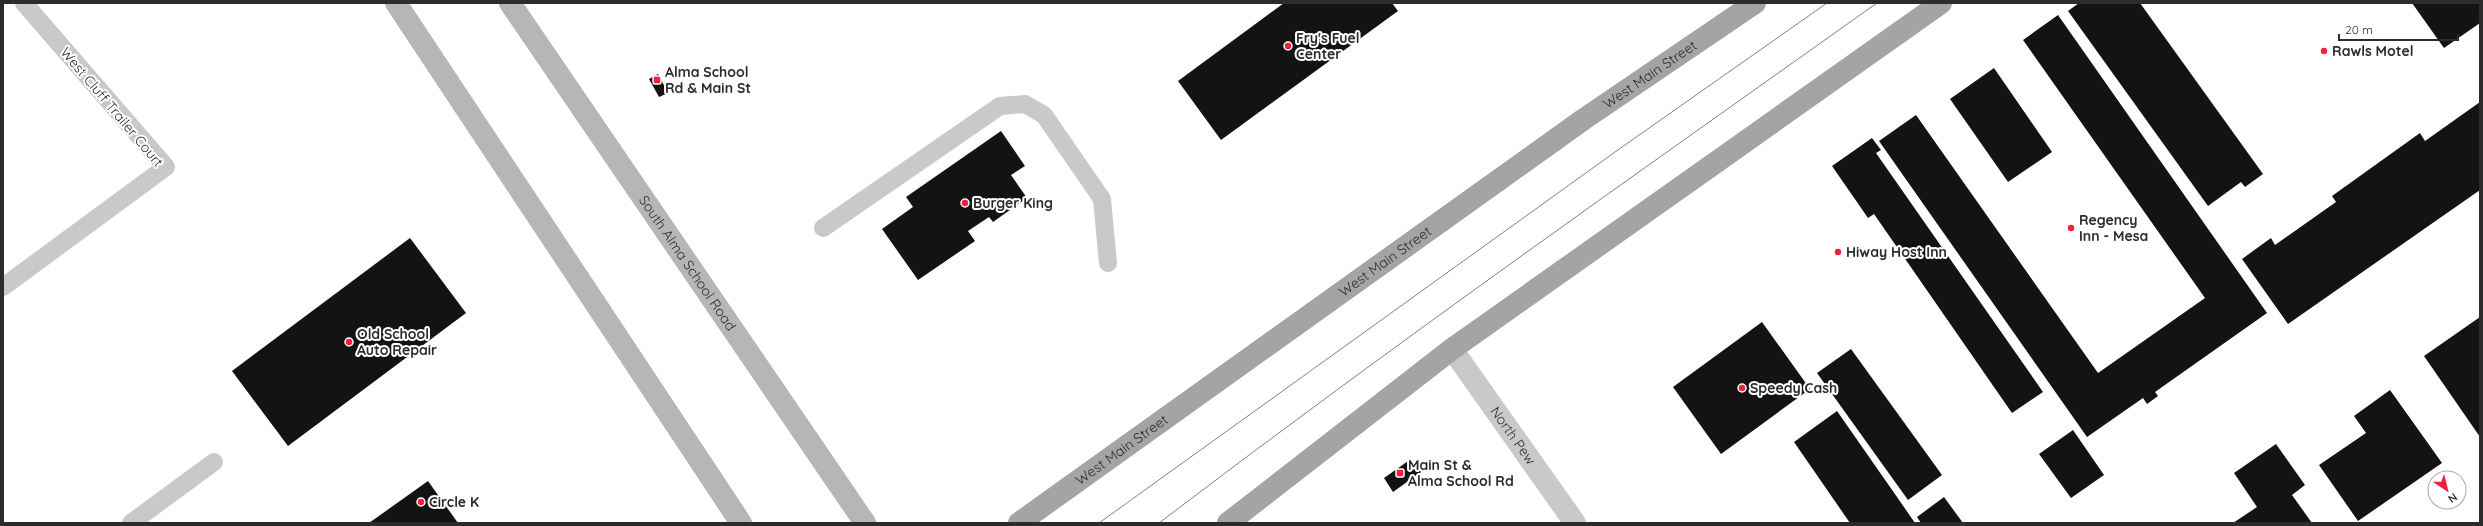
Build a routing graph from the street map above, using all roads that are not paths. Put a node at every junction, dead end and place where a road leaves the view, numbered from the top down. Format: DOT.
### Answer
graph roads {
  1 [pos="24,3"];
  2 [pos="396,3"];
  3 [pos="510,3"];
  4 [pos="1754,3"];
  5 [pos="1941,3"];
  6 [pos="823,228"];
  7 [pos="1108,263"];
  8 [pos="3,287"];
  9 [pos="1452,349"];
  10 [pos="214,462"];
  11 [pos="130,523"];
  12 [pos="740,523"];
  13 [pos="865,523"];
  14 [pos="1019,523"];
  15 [pos="1228,523"];
  16 [pos="1574,523"];
  1 -- 8 [label="lane, West Cluff Trailer Court"];
  2 -- 12 [label="main road"];
  3 -- 13 [label="main road, South Alma School Road"];
  4 -- 14 [label="main road, West Main Street"];
  5 -- 9 [label="main road"];
  6 -- 7 [label="lane"];
  9 -- 15 [label="main road"];
  9 -- 16 [label="street, North Pew"];
  10 -- 11 [label="lane"];
}
